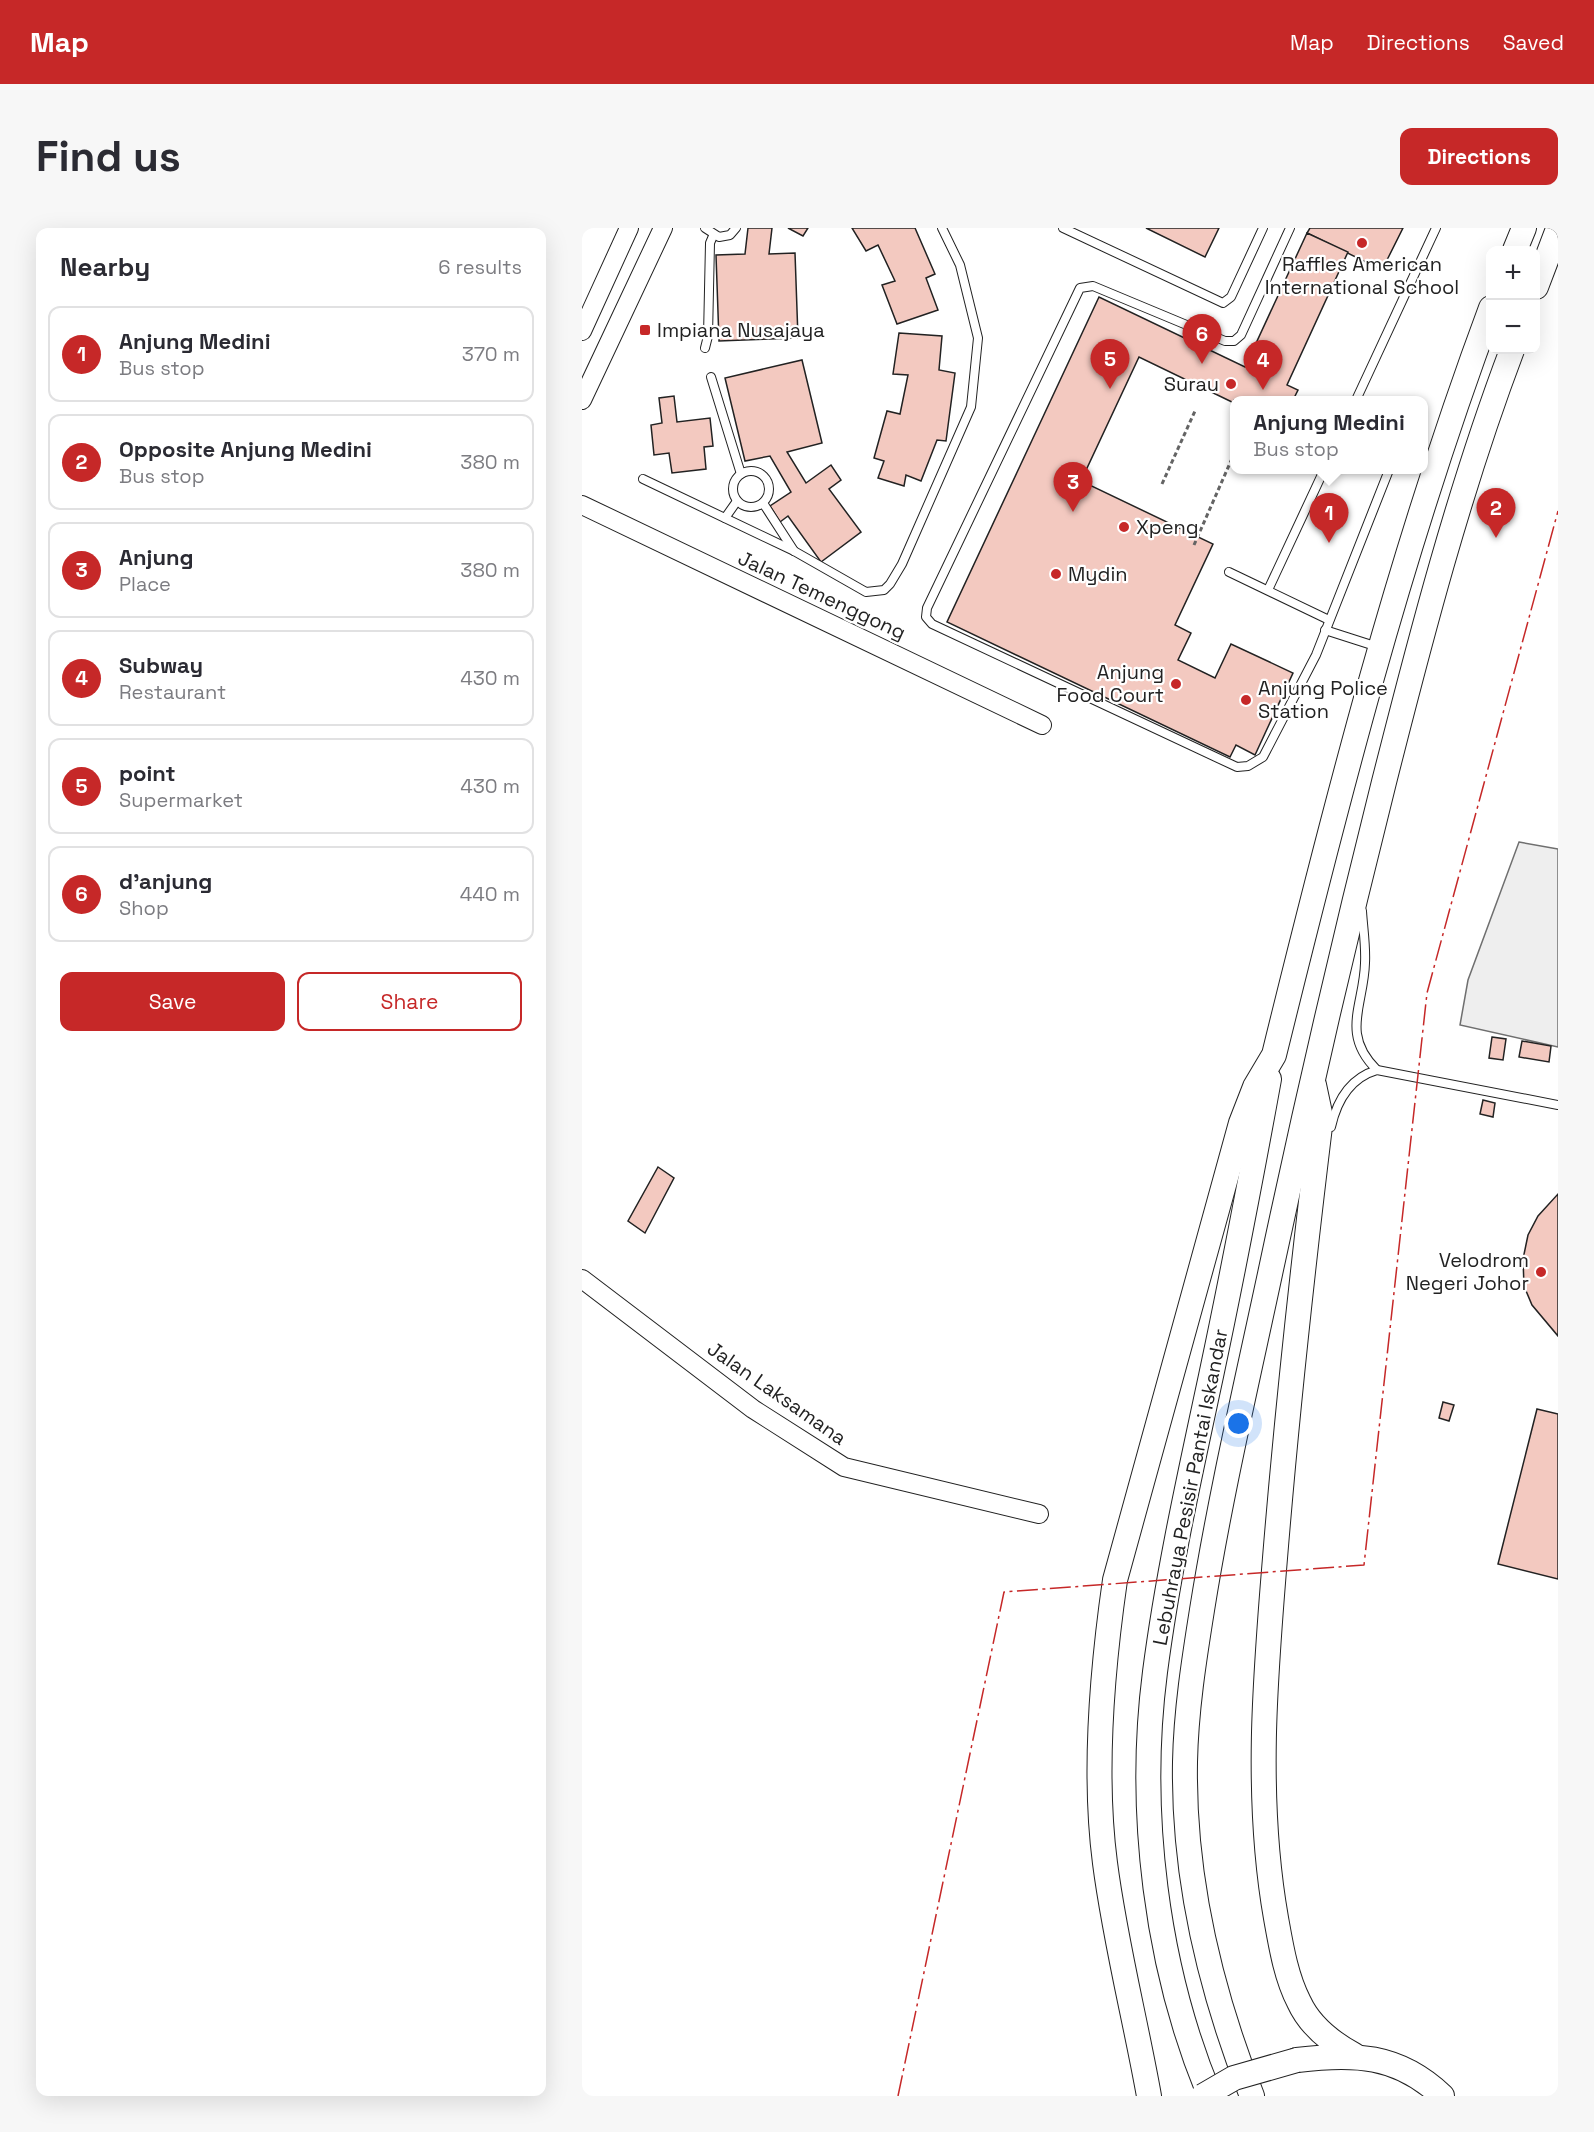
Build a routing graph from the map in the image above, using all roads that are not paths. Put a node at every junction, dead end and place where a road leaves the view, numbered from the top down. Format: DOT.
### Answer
graph roads {
  1 [pos="629,228"];
  2 [pos="663,228"];
  3 [pos="705,228"];
  4 [pos="736,228"];
  5 [pos="942,228"];
  6 [pos="1063,228"];
  7 [pos="1263,228"];
  8 [pos="1290,228"];
  9 [pos="1436,228"];
  10 [pos="1514,228"];
  11 [pos="1524,228"];
  12 [pos="1557,234"];
  13 [pos="713,236"];
  14 [pos="1514,246"];
  15 [pos="1516,246"];
  16 [pos="1540,277"];
  17 [pos="1486,321"];
  18 [pos="582,331"];
  19 [pos="705,348"];
  20 [pos="1511,354"];
  21 [pos="711,377"];
  22 [pos="1358,396"];
  23 [pos="582,400"];
  24 [pos="741,474"];
  25 [pos="1322,474"];
  26 [pos="1387,474"];
  27 [pos="644,479"];
  28 [pos="737,501"];
  29 [pos="763,502"];
  30 [pos="582,505"];
  31 [pos="725,518"];
  32 [pos="794,551"];
  33 [pos="1230,572"];
  34 [pos="1268,590"];
  35 [pos="1329,620"];
  36 [pos="1325,630"];
  37 [pos="1379,647"];
  38 [pos="1042,724"];
  39 [pos="1360,880"];
  40 [pos="1274,1055"];
  41 [pos="1377,1070"];
  42 [pos="1312,1078"];
  43 [pos="1558,1105"];
  44 [pos="1316,1164"];
  45 [pos="582,1279"];
  46 [pos="1039,1514"];
  47 [pos="1354,2055"];
  48 [pos="1149,2096"];
  49 [pos="1203,2096"];
  50 [pos="1210,2096"];
  51 [pos="1252,2096"];
  52 [pos="1442,2096"];
  1 -- 18 [label="street"];
  2 -- 23 [label="street"];
  3 -- 13 [label="lane"];
  4 -- 13 [label="lane"];
  5 -- 32 [label="lane"];
  6 -- 7 [label="lane"];
  8 -- 36 [label="lane"];
  9 -- 22 [label="lane"];
  10 -- 14 [label="highway"];
  11 -- 15 [label="highway"];
  12 -- 16 [label="highway"];
  13 -- 19 [label="lane"];
  17 -- 37 [label="highway"];
  20 -- 39 [label="highway, Lebuhraya Pesisir Pantai Iskandar"];
  21 -- 24 [label="lane"];
  24 -- 28 [label="lane"];
  24 -- 29 [label="lane"];
  25 -- 34 [label="lane"];
  26 -- 35 [label="lane"];
  27 -- 31 [label="lane"];
  28 -- 29 [label="lane"];
  28 -- 31 [label="lane"];
  29 -- 32 [label="lane"];
  30 -- 38 [label="street, Jalan Temenggong"];
  31 -- 32 [label="lane"];
  33 -- 34 [label="lane"];
  34 -- 35 [label="lane"];
  35 -- 36 [label="lane"];
  36 -- 37 [label="lane"];
  37 -- 40 [label="highway"];
  39 -- 41 [label="lane"];
  39 -- 42 [label="highway, Lebuhraya Pesisir Pantai Iskandar"];
  40 -- 48 [label="highway"];
  40 -- 50 [label="highway, Lebuhraya Pesisir Pantai Iskandar"];
  41 -- 43 [label="lane"];
  41 -- 44 [label="lane"];
  42 -- 44 [label="highway"];
  42 -- 51 [label="highway, Lebuhraya Pesisir Pantai Iskandar"];
  44 -- 47 [label="highway"];
  45 -- 46 [label="street, Jalan Laksamana"];
  47 -- 49 [label="highway, bridge"];
  47 -- 52 [label="highway"];
}
